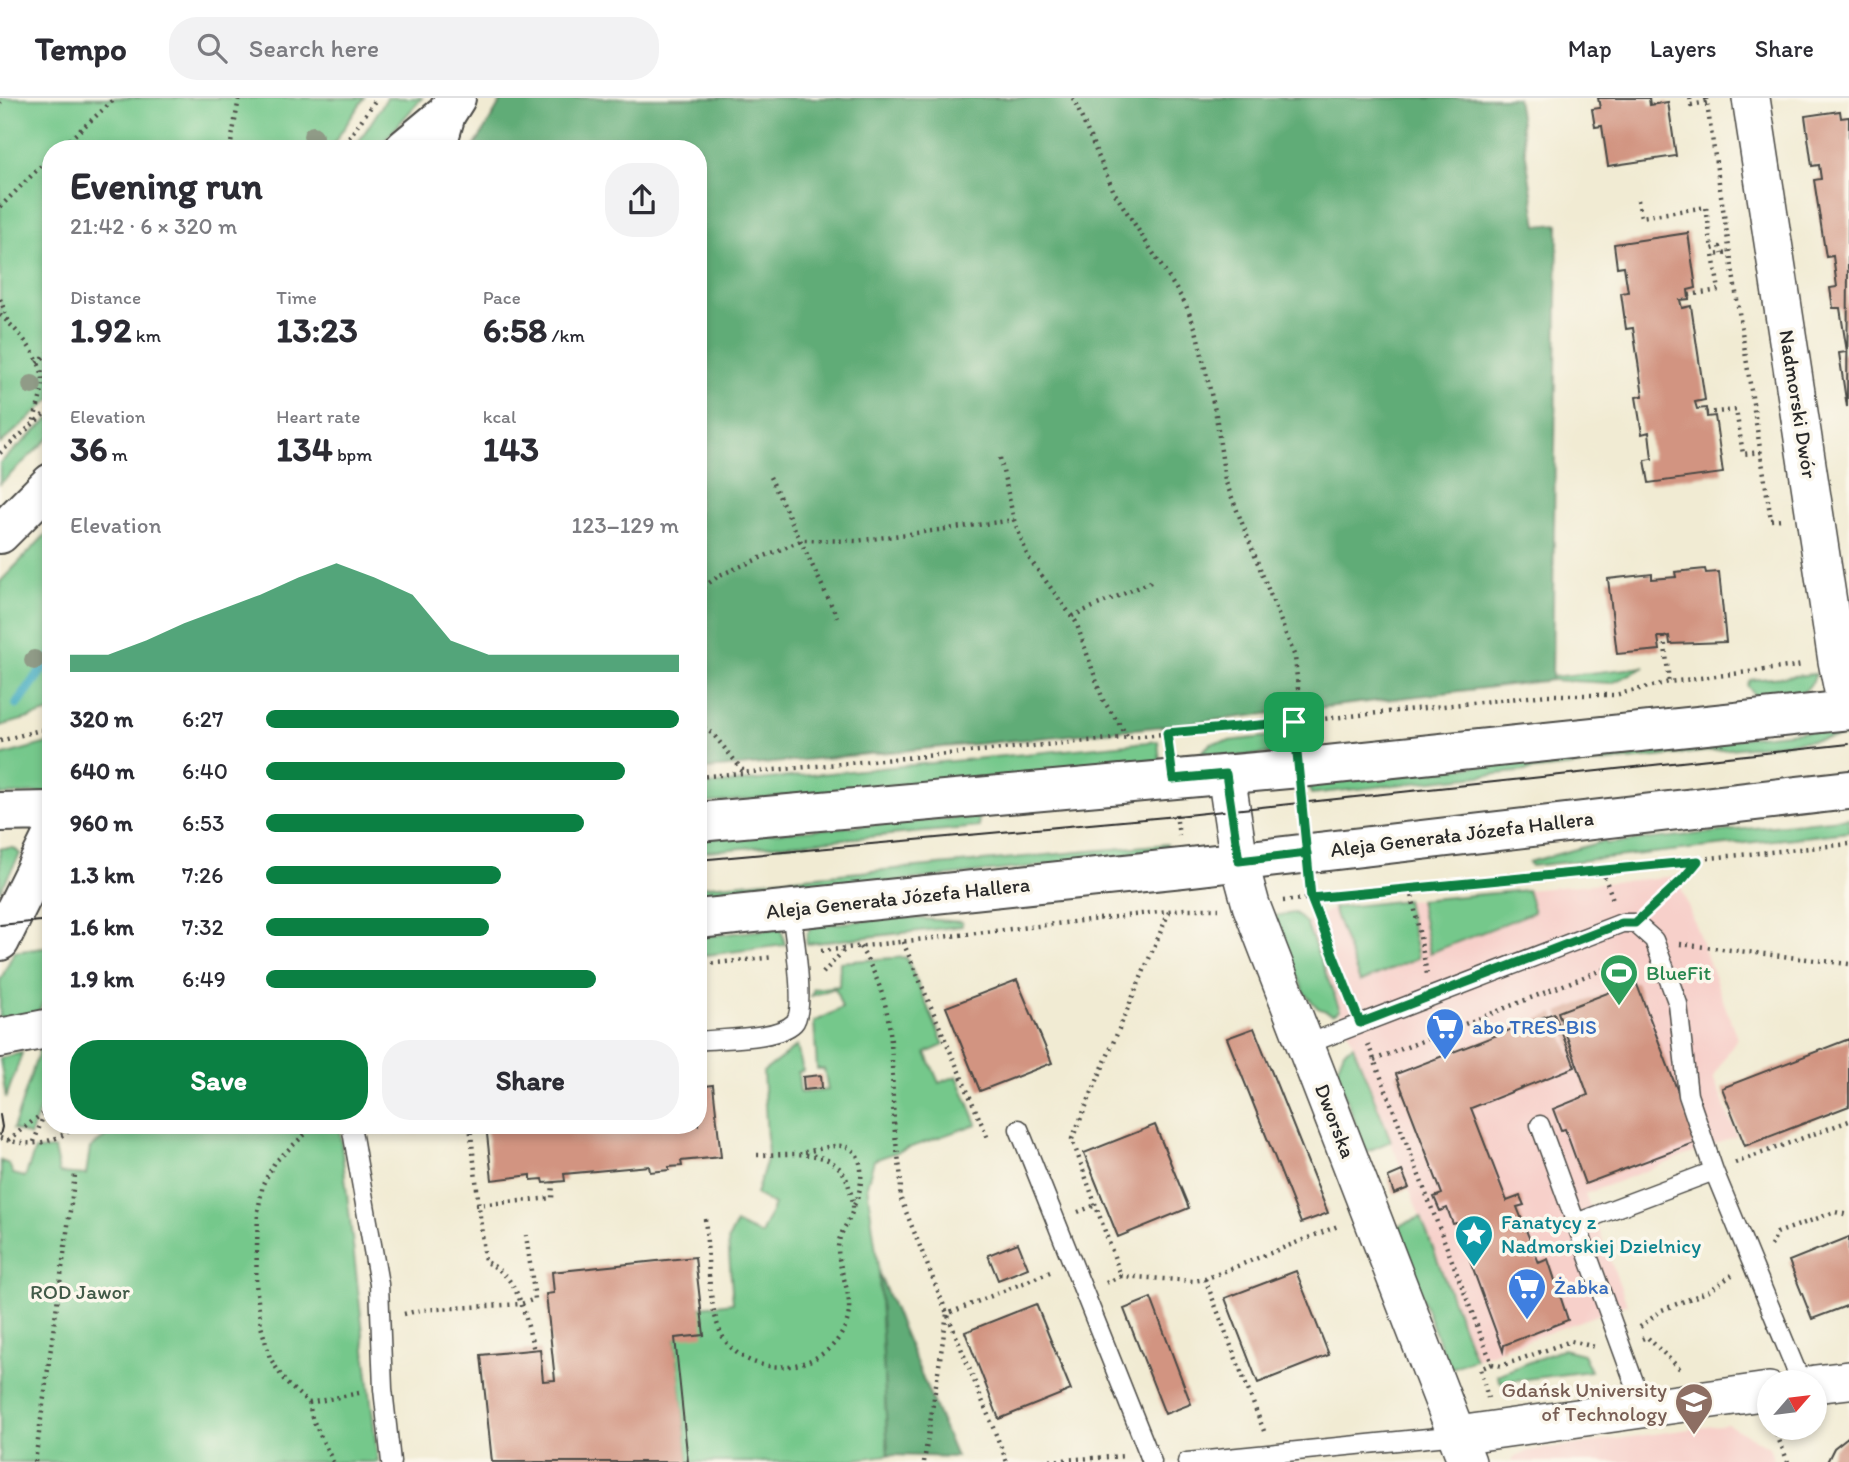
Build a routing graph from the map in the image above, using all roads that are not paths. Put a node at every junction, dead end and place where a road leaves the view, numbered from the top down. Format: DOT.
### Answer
graph roads {
  1 [pos="1751,98"];
  2 [pos="446,120"];
  3 [pos="417,140"];
  4 [pos="42,493"];
  5 [pos="0,534"];
  6 [pos="1848,715"];
  7 [pos="1226,774"];
  8 [pos="1849,790"];
  9 [pos="42,811"];
  10 [pos="0,812"];
  11 [pos="707,821"];
  12 [pos="42,853"];
  13 [pos="1239,861"];
  14 [pos="791,909"];
  15 [pos="4,918"];
  16 [pos="707,918"];
  17 [pos="42,1030"];
  18 [pos="0,1038"];
  19 [pos="707,1040"];
  20 [pos="1306,1045"];
  21 [pos="1540,1125"];
  22 [pos="1019,1129"];
  23 [pos="352,1134"];
  24 [pos="1714,1171"];
  25 [pos="1576,1223"];
  26 [pos="1796,1370"];
  27 [pos="1849,1380"];
  28 [pos="1827,1383"];
  29 [pos="1757,1393"];
  30 [pos="1644,1409"];
  31 [pos="1463,1448"];
  32 [pos="391,1462"];
  33 [pos="1152,1462"];
  34 [pos="1187,1462"];
  1 -- 6 [label="street, Nadmorski Dwór"];
  2 -- 3 [label="street"];
  4 -- 5 [label="street"];
  6 -- 7 [label="street"];
  7 -- 11 [label="street"];
  7 -- 13 [label="street, Dworska"];
  8 -- 13 [label="street, Aleja Generała Józefa Hallera"];
  9 -- 10 [label="street"];
  12 -- 15 [label="street"];
  13 -- 14 [label="street, Aleja Generała Józefa Hallera"];
  13 -- 20 [label="street, Dworska"];
  14 -- 16 [label="street, Aleja Generała Józefa Hallera"];
  14 -- 19 [label="lane"];
  17 -- 18 [label="street"];
  20 -- 24 [label="lane"];
  20 -- 31 [label="street, Dworska"];
  21 -- 25 [label="lane"];
  22 -- 33 [label="lane"];
  23 -- 32 [label="lane"];
  24 -- 25 [label="lane"];
  24 -- 26 [label="lane"];
  25 -- 30 [label="lane"];
  27 -- 28 [label="street"];
  29 -- 30 [label="street"];
  30 -- 31 [label="street"];
  31 -- 34 [label="lane"];
}
